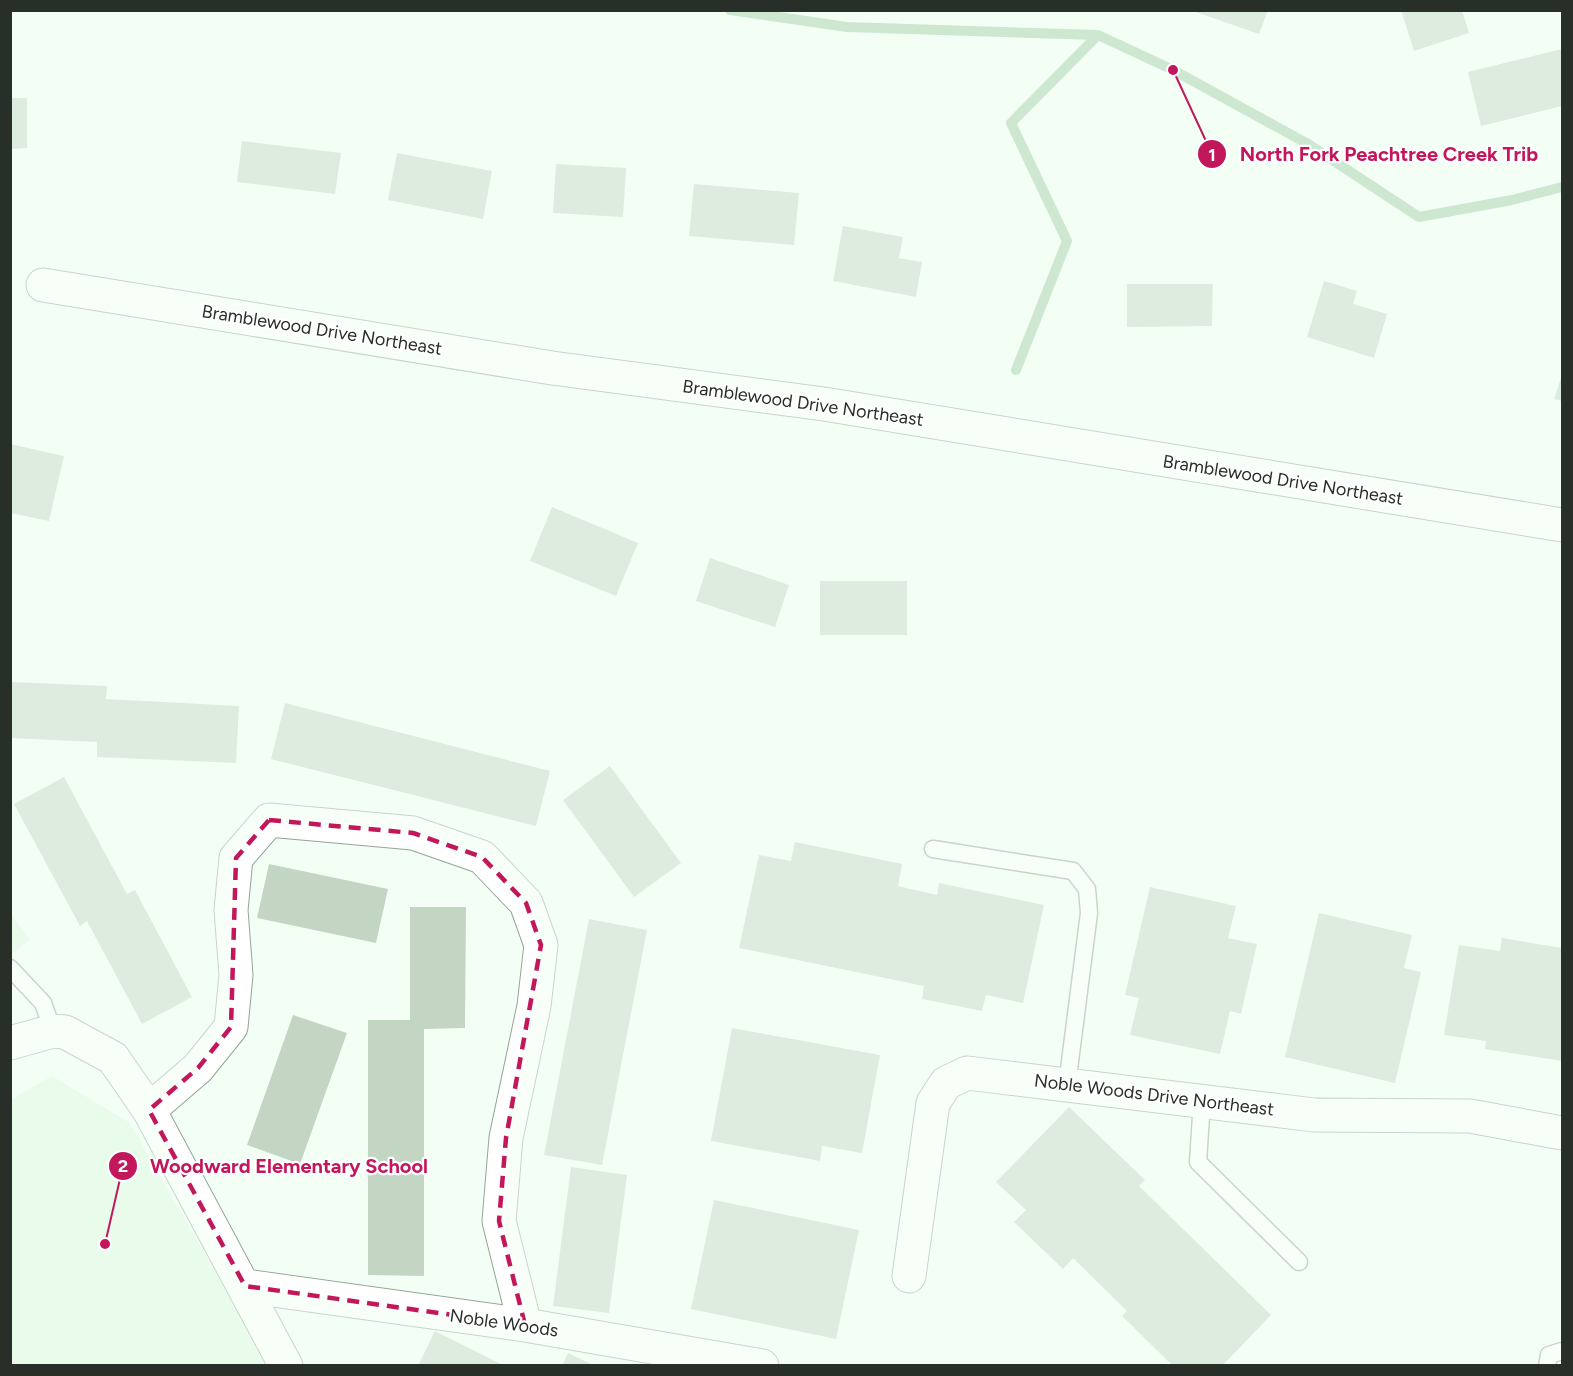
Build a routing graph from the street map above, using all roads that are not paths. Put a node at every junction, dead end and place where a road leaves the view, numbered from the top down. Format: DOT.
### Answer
graph roads {
  1 [pos="43,285"];
  2 [pos="1563,525"];
  3 [pos="933,849"];
  4 [pos="10,968"];
  5 [pos="54,1032"];
  6 [pos="10,1042"];
  7 [pos="1067,1085"];
  8 [pos="1202,1101"];
  9 [pos="149,1110"];
  10 [pos="1563,1133"];
  11 [pos="1299,1262"];
  12 [pos="909,1276"];
  13 [pos="244,1286"];
  14 [pos="525,1325"];
  15 [pos="1563,1351"];
  16 [pos="286,1365"];
  17 [pos="762,1365"];
  18 [pos="1547,1365"];
  1 -- 2 [label="street, Bramblewood Drive Northeast"];
  3 -- 7 [label="lane"];
  4 -- 5 [label="lane"];
  5 -- 6 [label="street"];
  5 -- 9 [label="street"];
  7 -- 8 [label="street, Noble Woods Drive Northeast"];
  7 -- 12 [label="street, Noble Woods Drive Northeast"];
  8 -- 10 [label="street, Noble Woods Drive Northeast"];
  8 -- 11 [label="lane"];
  9 -- 13 [label="street"];
  9 -- 14 [label="street"];
  13 -- 14 [label="street, Noble Woods"];
  13 -- 16 [label="street"];
  14 -- 17 [label="street, Noble Woods"];
  15 -- 18 [label="lane"];
}
